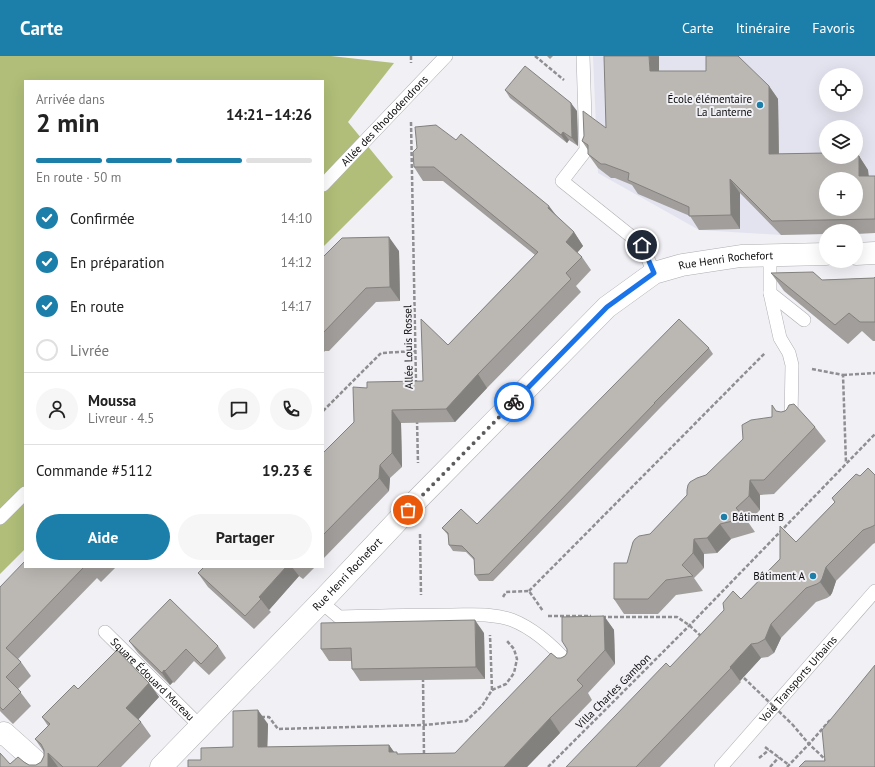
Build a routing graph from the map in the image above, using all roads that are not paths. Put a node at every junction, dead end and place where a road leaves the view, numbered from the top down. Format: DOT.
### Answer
graph roads {
  1 [pos="446,56"];
  2 [pos="583,56"];
  3 [pos="324,185"];
  4 [pos="875,253"];
  5 [pos="819,254"];
  6 [pos="863,254"];
  7 [pos="770,256"];
  8 [pos="654,273"];
  9 [pos="770,293"];
  10 [pos="804,320"];
  11 [pos="792,419"];
  12 [pos="24,494"];
  13 [pos="0,518"];
  14 [pos="875,591"];
  15 [pos="321,602"];
  16 [pos="105,632"];
  17 [pos="570,664"];
  18 [pos="200,726"];
  19 [pos="0,734"];
  20 [pos="42,767"];
  21 [pos="161,767"];
  22 [pos="721,767"];
  1 -- 3 [label="lane, Allée des Rhododendrons"];
  2 -- 8 [label="lane"];
  4 -- 6 [label="street"];
  5 -- 7 [label="street, Rue Henri Rochefort"];
  7 -- 8 [label="street, Rue Henri Rochefort"];
  7 -- 9 [label="lane"];
  8 -- 15 [label="street, Rue Henri Rochefort"];
  9 -- 10 [label="lane"];
  9 -- 11 [label="lane"];
  12 -- 13 [label="lane"];
  14 -- 22 [label="lane, Voie Transports Urbains"];
  15 -- 17 [label="lane"];
  15 -- 18 [label="street, Rue Henri Rochefort"];
  16 -- 18 [label="lane, Square Édouard Moreau"];
  18 -- 21 [label="street, Rue Henri Rochefort"];
  19 -- 20 [label="street"];
}
